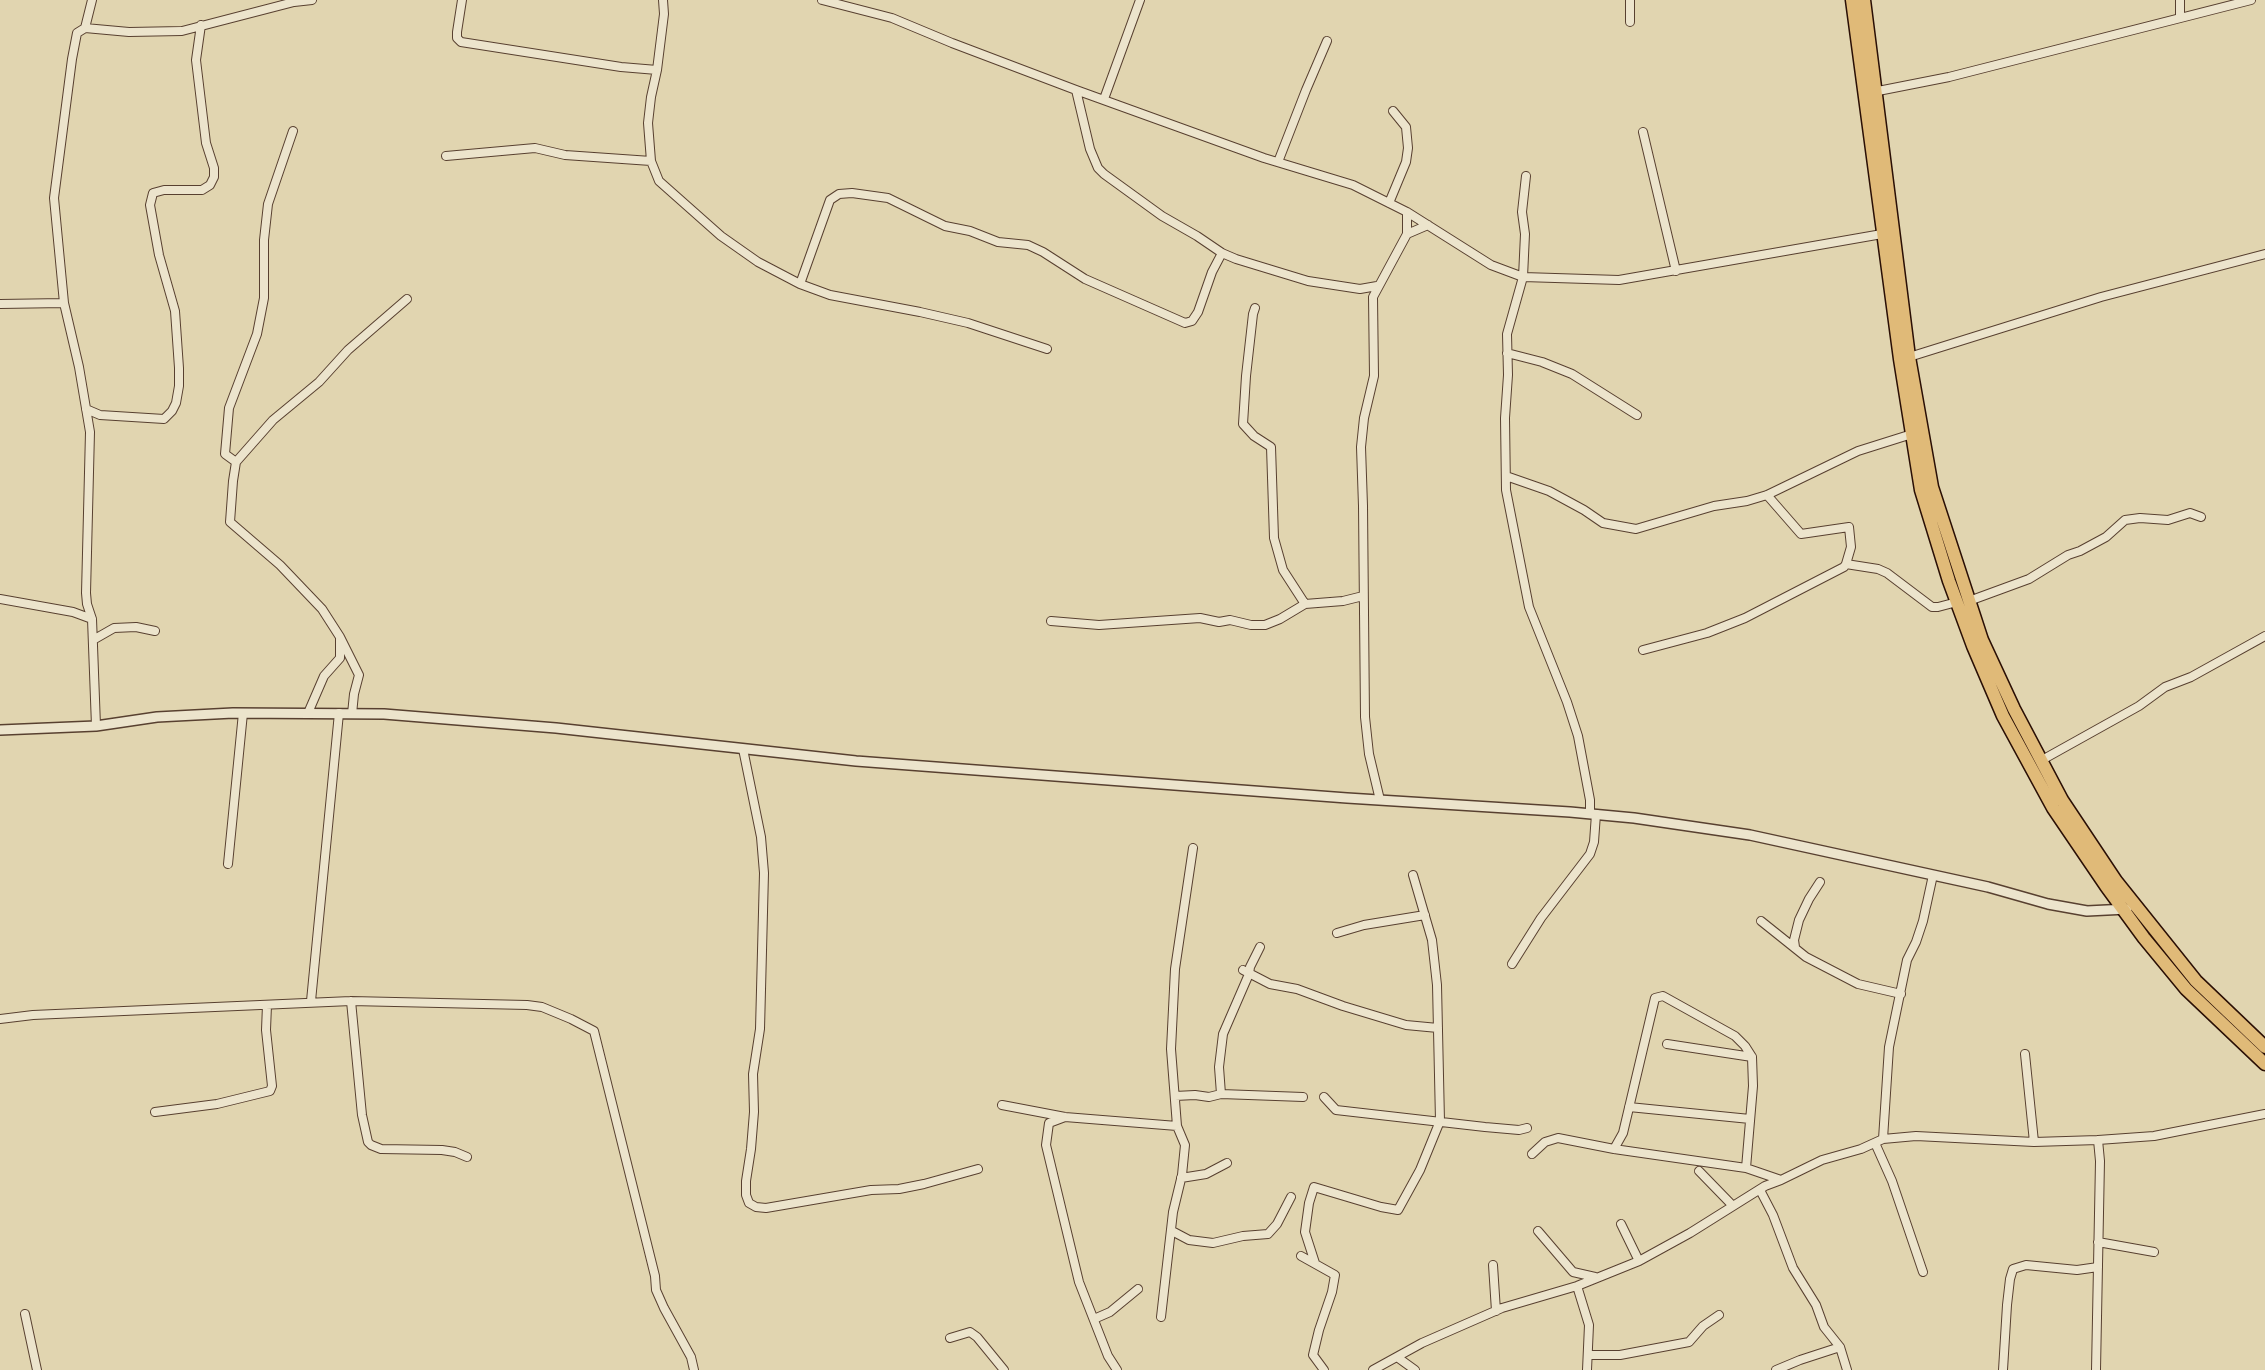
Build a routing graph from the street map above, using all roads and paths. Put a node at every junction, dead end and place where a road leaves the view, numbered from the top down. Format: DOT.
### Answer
graph roads {
  1 [pos="92,0"];
  2 [pos="312,0"];
  3 [pos="462,0"];
  4 [pos="663,0"];
  5 [pos="822,0"];
  6 [pos="1140,0"];
  7 [pos="1630,0"];
  8 [pos="1852,0"];
  9 [pos="1864,0"];
  10 [pos="2180,0"];
  11 [pos="2251,0"];
  12 [pos="2180,18"];
  13 [pos="1630,22"];
  14 [pos="201,25"];
  15 [pos="86,27"];
  16 [pos="1327,42"];
  17 [pos="657,70"];
  18 [pos="1076,90"];
  19 [pos="1869,93"];
  20 [pos="1104,99"];
  21 [pos="1393,111"];
  22 [pos="293,131"];
  23 [pos="1643,132"];
  24 [pos="446,156"];
  25 [pos="651,161"];
  26 [pos="1278,162"];
  27 [pos="1526,176"];
  28 [pos="1389,203"];
  29 [pos="1407,212"];
  30 [pos="1428,225"];
  31 [pos="1407,234"];
  32 [pos="1882,234"];
  33 [pos="1222,253"];
  34 [pos="2265,254"];
  35 [pos="1676,271"];
  36 [pos="1523,277"];
  37 [pos="800,284"];
  38 [pos="1377,286"];
  39 [pos="1360,289"];
  40 [pos="407,299"];
  41 [pos="1373,299"];
  42 [pos="63,303"];
  43 [pos="0,304"];
  44 [pos="1255,308"];
  45 [pos="1047,349"];
  46 [pos="1507,353"];
  47 [pos="1905,358"];
  48 [pos="86,409"];
  49 [pos="100,414"];
  50 [pos="1637,415"];
  51 [pos="89,422"];
  52 [pos="1912,434"];
  53 [pos="236,462"];
  54 [pos="1506,476"];
  55 [pos="1767,495"];
  56 [pos="2201,517"];
  57 [pos="1846,564"];
  58 [pos="1363,596"];
  59 [pos="0,599"];
  60 [pos="1963,602"];
  61 [pos="87,604"];
  62 [pos="1305,604"];
  63 [pos="73,612"];
  64 [pos="92,619"];
  65 [pos="1051,621"];
  66 [pos="155,631"];
  67 [pos="2265,636"];
  68 [pos="340,637"];
  69 [pos="93,639"];
  70 [pos="1643,650"];
  71 [pos="243,713"];
  72 [pos="308,713"];
  73 [pos="339,713"];
  74 [pos="352,714"];
  75 [pos="96,726"];
  76 [pos="0,730"];
  77 [pos="743,748"];
  78 [pos="2042,760"];
  79 [pos="1380,800"];
  80 [pos="1593,814"];
  81 [pos="1193,848"];
  82 [pos="228,864"];
  83 [pos="1413,875"];
  84 [pos="1933,875"];
  85 [pos="1820,882"];
  86 [pos="2130,908"];
  87 [pos="1425,915"];
  88 [pos="1761,921"];
  89 [pos="1337,933"];
  90 [pos="1260,947"];
  91 [pos="1795,947"];
  92 [pos="1512,964"];
  93 [pos="1246,972"];
  94 [pos="1901,994"];
  95 [pos="311,1001"];
  96 [pos="351,1001"];
  97 [pos="267,1005"];
  98 [pos="0,1019"];
  99 [pos="1438,1028"];
  100 [pos="1666,1044"];
  101 [pos="2264,1046"];
  102 [pos="2025,1054"];
  103 [pos="1752,1057"];
  104 [pos="2265,1064"];
  105 [pos="1221,1094"];
  106 [pos="1175,1096"];
  107 [pos="1303,1097"];
  108 [pos="1324,1097"];
  109 [pos="1002,1105"];
  110 [pos="1629,1107"];
  111 [pos="155,1112"];
  112 [pos="2265,1114"];
  113 [pos="1065,1117"];
  114 [pos="1750,1119"];
  115 [pos="1440,1121"];
  116 [pos="1178,1126"];
  117 [pos="1527,1128"];
  118 [pos="2098,1140"];
  119 [pos="1879,1141"];
  120 [pos="2034,1142"];
  121 [pos="1614,1149"];
  122 [pos="1532,1154"];
  123 [pos="467,1157"];
  124 [pos="1227,1163"];
  125 [pos="1746,1168"];
  126 [pos="978,1169"];
  127 [pos="1699,1171"];
  128 [pos="1181,1178"];
  129 [pos="1781,1180"];
  130 [pos="1760,1190"];
  131 [pos="1291,1197"];
  132 [pos="1733,1206"];
  133 [pos="1621,1224"];
  134 [pos="1172,1231"];
  135 [pos="1539,1231"];
  136 [pos="2098,1242"];
  137 [pos="2154,1252"];
  138 [pos="1301,1256"];
  139 [pos="1640,1261"];
  140 [pos="1315,1263"];
  141 [pos="1493,1265"];
  142 [pos="2098,1267"];
  143 [pos="1923,1272"];
  144 [pos="1595,1277"];
  145 [pos="1577,1286"];
  146 [pos="1138,1289"];
  147 [pos="1496,1311"];
  148 [pos="25,1314"];
  149 [pos="1719,1315"];
  150 [pos="1161,1317"];
  151 [pos="1094,1319"];
  152 [pos="950,1338"];
  153 [pos="1840,1347"];
  154 [pos="1589,1355"];
  155 [pos="1397,1357"];
  156 [pos="37,1370"];
  157 [pos="694,1370"];
  158 [pos="1004,1370"];
  159 [pos="1117,1370"];
  160 [pos="1324,1370"];
  161 [pos="1373,1370"];
  162 [pos="1415,1370"];
  163 [pos="1587,1370"];
  164 [pos="1776,1370"];
  165 [pos="1847,1370"];
  166 [pos="2003,1370"];
  167 [pos="2096,1370"];
  1 -- 15 [label="street"];
  2 -- 14 [label="street"];
  3 -- 17 [label="street"];
  4 -- 17 [label="street"];
  5 -- 18 [label="street"];
  6 -- 20 [label="street"];
  7 -- 13 [label="street"];
  8 -- 19 [label="main road"];
  9 -- 19 [label="main road"];
  10 -- 12 [label="street"];
  11 -- 12 [label="street"];
  12 -- 19 [label="street"];
  14 -- 15 [label="street"];
  14 -- 49 [label="street"];
  15 -- 42 [label="street"];
  16 -- 26 [label="street"];
  17 -- 25 [label="street"];
  18 -- 20 [label="street"];
  18 -- 33 [label="street"];
  19 -- 32 [label="main road"];
  19 -- 47 [label="main road"];
  20 -- 26 [label="street"];
  21 -- 28 [label="street"];
  22 -- 53 [label="street"];
  23 -- 35 [label="street"];
  24 -- 25 [label="street"];
  25 -- 37 [label="street"];
  26 -- 28 [label="street"];
  27 -- 36 [label="street"];
  28 -- 29 [label="street"];
  29 -- 30 [label="street"];
  29 -- 31 [label="street"];
  30 -- 31 [label="street"];
  30 -- 36 [label="street"];
  31 -- 38 [label="street"];
  32 -- 35 [label="street"];
  32 -- 47 [label="main road"];
  33 -- 37 [label="street"];
  33 -- 39 [label="street"];
  34 -- 47 [label="street"];
  35 -- 36 [label="street"];
  36 -- 46 [label="street"];
  37 -- 45 [label="street"];
  38 -- 39 [label="street"];
  38 -- 41 [label="street"];
  39 -- 41 [label="street"];
  40 -- 53 [label="street"];
  41 -- 58 [label="street"];
  42 -- 43 [label="street"];
  42 -- 48 [label="street"];
  44 -- 62 [label="street"];
  46 -- 50 [label="street"];
  46 -- 54 [label="street"];
  47 -- 52 [label="main road"];
  47 -- 60 [label="main road"];
  48 -- 49 [label="street"];
  48 -- 51 [label="street"];
  49 -- 51 [label="street"];
  51 -- 61 [label="street"];
  52 -- 55 [label="street"];
  52 -- 60 [label="main road"];
  53 -- 68 [label="street"];
  54 -- 55 [label="street"];
  54 -- 80 [label="street"];
  55 -- 57 [label="street"];
  56 -- 60 [label="street"];
  57 -- 60 [label="street"];
  57 -- 70 [label="street"];
  58 -- 62 [label="street"];
  58 -- 79 [label="street"];
  59 -- 63 [label="street"];
  60 -- 78 [label="main road"];
  60 -- 86 [label="main road"];
  61 -- 63 [label="street"];
  61 -- 64 [label="street"];
  62 -- 65 [label="street"];
  63 -- 64 [label="street"];
  64 -- 69 [label="street"];
  66 -- 69 [label="street"];
  67 -- 78 [label="street"];
  68 -- 72 [label="street"];
  68 -- 74 [label="street"];
  69 -- 75 [label="street"];
  71 -- 72 [label="street"];
  71 -- 75 [label="street"];
  71 -- 82 [label="street"];
  72 -- 73 [label="street"];
  73 -- 74 [label="street"];
  73 -- 95 [label="street"];
  74 -- 77 [label="street"];
  75 -- 76 [label="street"];
  77 -- 79 [label="street"];
  77 -- 126 [label="street"];
  78 -- 86 [label="main road"];
  79 -- 80 [label="street"];
  80 -- 84 [label="street"];
  80 -- 92 [label="street"];
  81 -- 106 [label="street"];
  83 -- 87 [label="street"];
  84 -- 86 [label="street"];
  84 -- 94 [label="street"];
  85 -- 91 [label="street"];
  86 -- 101 [label="main road"];
  86 -- 104 [label="main road"];
  87 -- 89 [label="street"];
  87 -- 99 [label="street"];
  88 -- 91 [label="street"];
  90 -- 93 [label="street"];
  91 -- 94 [label="street"];
  93 -- 99 [label="street"];
  93 -- 105 [label="street"];
  94 -- 119 [label="street"];
  95 -- 96 [label="street"];
  95 -- 97 [label="street"];
  96 -- 123 [label="street"];
  96 -- 157 [label="street"];
  97 -- 98 [label="street"];
  97 -- 111 [label="street"];
  99 -- 115 [label="street"];
  100 -- 103 [label="street"];
  102 -- 120 [label="street"];
  103 -- 110 [label="street"];
  103 -- 114 [label="street"];
  105 -- 106 [label="street"];
  105 -- 107 [label="street"];
  106 -- 116 [label="street"];
  108 -- 115 [label="street"];
  109 -- 113 [label="street"];
  110 -- 114 [label="street"];
  110 -- 121 [label="street"];
  112 -- 118 [label="street"];
  113 -- 116 [label="street"];
  113 -- 151 [label="street"];
  114 -- 125 [label="street"];
  115 -- 117 [label="street"];
  115 -- 140 [label="street"];
  116 -- 128 [label="street"];
  118 -- 120 [label="street"];
  118 -- 136 [label="street"];
  119 -- 120 [label="street"];
  119 -- 129 [label="street"];
  119 -- 143 [label="street"];
  121 -- 122 [label="street"];
  121 -- 125 [label="street"];
  124 -- 128 [label="street"];
  125 -- 129 [label="street"];
  127 -- 132 [label="street"];
  128 -- 134 [label="street"];
  129 -- 130 [label="street"];
  130 -- 132 [label="street"];
  130 -- 153 [label="street"];
  131 -- 134 [label="street"];
  132 -- 139 [label="street"];
  133 -- 139 [label="street"];
  134 -- 150 [label="street"];
  135 -- 144 [label="street"];
  136 -- 137 [label="street"];
  136 -- 142 [label="street"];
  138 -- 140 [label="street"];
  139 -- 144 [label="street"];
  140 -- 160 [label="street"];
  141 -- 147 [label="street"];
  142 -- 166 [label="street"];
  142 -- 167 [label="street"];
  144 -- 145 [label="street"];
  145 -- 147 [label="street"];
  145 -- 154 [label="street"];
  146 -- 151 [label="street"];
  147 -- 155 [label="street"];
  148 -- 156 [label="street"];
  149 -- 154 [label="street"];
  151 -- 159 [label="street"];
  152 -- 158 [label="street"];
  153 -- 164 [label="street"];
  153 -- 165 [label="street"];
  154 -- 163 [label="street"];
  155 -- 161 [label="street"];
  155 -- 162 [label="street"];
}
